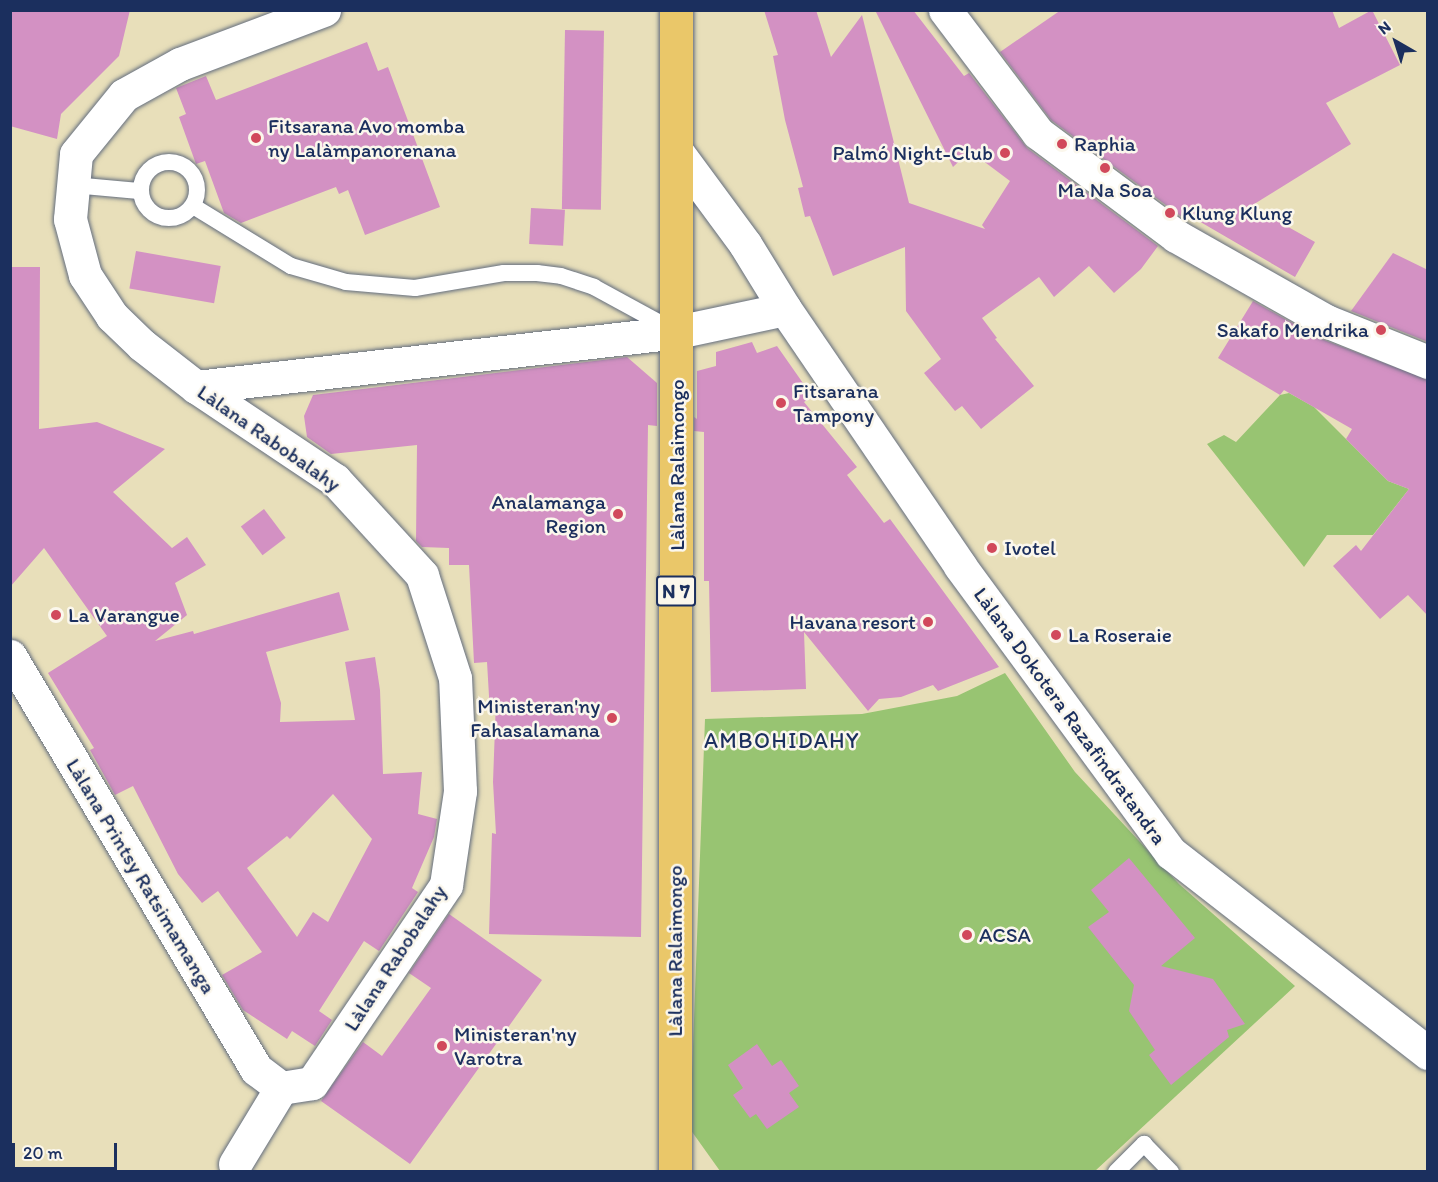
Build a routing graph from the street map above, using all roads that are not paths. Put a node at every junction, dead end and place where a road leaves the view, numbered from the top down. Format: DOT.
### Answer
graph roads {
  1 [pos="324,10"];
  2 [pos="676,10"];
  3 [pos="945,10"];
  4 [pos="678,153"];
  5 [pos="74,185"];
  6 [pos="140,190"];
  7 [pos="193,206"];
  8 [pos="785,309"];
  9 [pos="677,332"];
  10 [pos="1428,362"];
  11 [pos="196,387"];
  12 [pos="10,657"];
  13 [pos="1428,1053"];
  14 [pos="281,1088"];
  15 [pos="235,1164"];
  16 [pos="675,1172"];
  17 [pos="1116,1172"];
  18 [pos="1171,1172"];
  1 -- 5 [label="street, Làlana Rabobalahy"];
  2 -- 4 [label="main road, Làlana Ralaimongo / N 7"];
  3 -- 10 [label="street"];
  4 -- 8 [label="street, Làlana Dokotera Razafindratandra"];
  4 -- 9 [label="main road, Làlana Ralaimongo / N 7"];
  5 -- 6 [label="lane"];
  5 -- 11 [label="street, Làlana Rabobalahy"];
  6 -- 7 [label="lane"];
  6 -- 7 [label="lane"];
  7 -- 9 [label="lane"];
  8 -- 9 [label="street"];
  8 -- 13 [label="street, Làlana Dokotera Razafindratandra"];
  9 -- 11 [label="street"];
  9 -- 16 [label="main road, Làlana Ralaimongo / N 7"];
  11 -- 14 [label="street, Làlana Rabobalahy"];
  12 -- 14 [label="street, Làlana Printsy Ratsimamanga"];
  14 -- 15 [label="street"];
  17 -- 18 [label="lane"];
}
